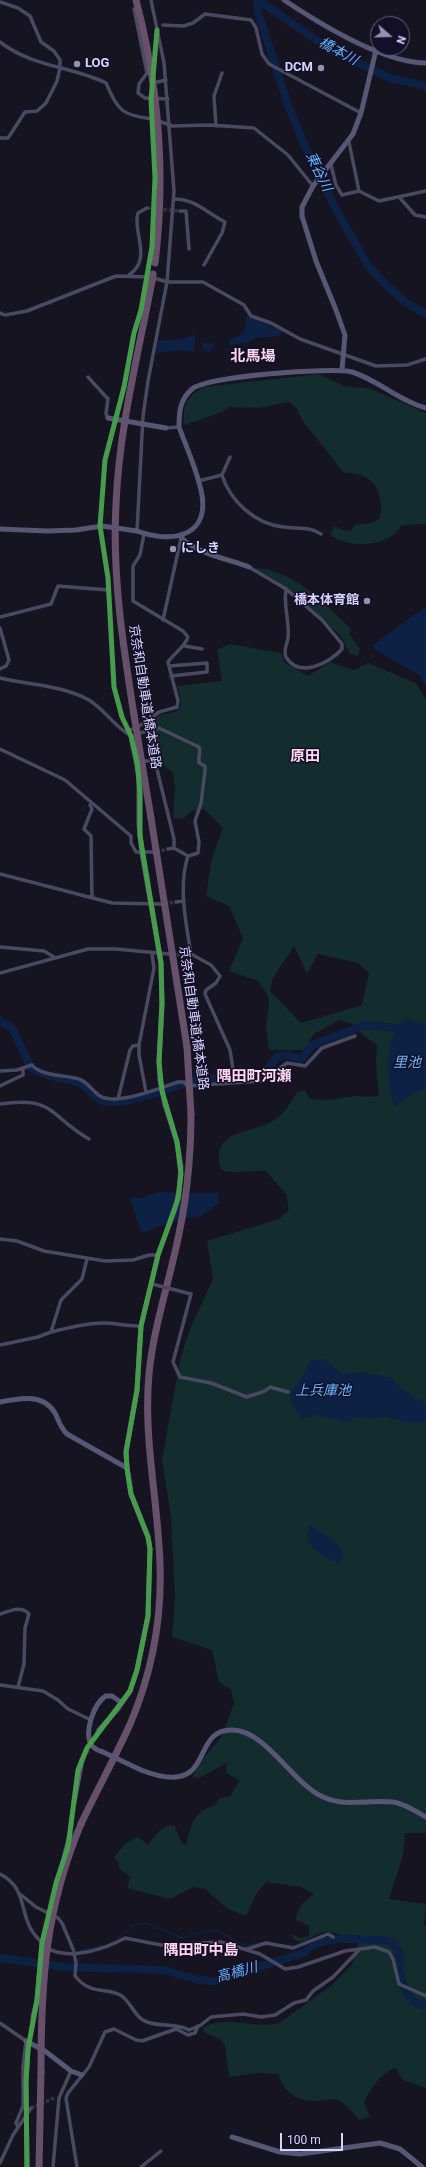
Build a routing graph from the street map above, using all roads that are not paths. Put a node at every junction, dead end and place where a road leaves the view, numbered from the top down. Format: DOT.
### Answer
graph roads {
  1 [pos="136,0"];
  2 [pos="284,0"];
  3 [pos="152,1"];
  4 [pos="0,2"];
  5 [pos="134,10"];
  6 [pos="163,25"];
  7 [pos="157,30"];
  8 [pos="0,42"];
  9 [pos="370,47"];
  10 [pos="374,56"];
  11 [pos="393,56"];
  12 [pos="425,64"];
  13 [pos="60,68"];
  14 [pos="222,73"];
  15 [pos="166,80"];
  16 [pos="153,83"];
  17 [pos="152,99"];
  18 [pos="168,99"];
  19 [pos="361,113"];
  20 [pos="151,118"];
  21 [pos="170,125"];
  22 [pos="216,126"];
  23 [pos="0,138"];
  24 [pos="349,142"];
  25 [pos="330,166"];
  26 [pos="315,184"];
  27 [pos="359,191"];
  28 [pos="426,191"];
  29 [pos="400,198"];
  30 [pos="174,199"];
  31 [pos="147,208"];
  32 [pos="180,211"];
  33 [pos="426,217"];
  34 [pos="189,249"];
  35 [pos="204,265"];
  36 [pos="128,276"];
  37 [pos="151,277"];
  38 [pos="167,282"];
  39 [pos="0,313"];
  40 [pos="344,353"];
  41 [pos="426,359"];
  42 [pos="342,370"];
  43 [pos="88,377"];
  44 [pos="426,408"];
  45 [pos="108,418"];
  46 [pos="179,427"];
  47 [pos="166,428"];
  48 [pos="230,457"];
  49 [pos="222,475"];
  50 [pos="198,481"];
  51 [pos="101,526"];
  52 [pos="0,528"];
  53 [pos="137,531"];
  54 [pos="144,534"];
  55 [pos="322,534"];
  56 [pos="182,537"];
  57 [pos="249,567"];
  58 [pos="286,589"];
  59 [pos="108,590"];
  60 [pos="0,617"];
  61 [pos="163,620"];
  62 [pos="0,628"];
  63 [pos="185,646"];
  64 [pos="202,649"];
  65 [pos="169,666"];
  66 [pos="0,668"];
  67 [pos="171,676"];
  68 [pos="0,678"];
  69 [pos="150,730"];
  70 [pos="127,732"];
  71 [pos="131,736"];
  72 [pos="0,749"];
  73 [pos="137,761"];
  74 [pos="155,761"];
  75 [pos="88,802"];
  76 [pos="174,848"];
  77 [pos="168,849"];
  78 [pos="153,852"];
  79 [pos="142,853"];
  80 [pos="188,856"];
  81 [pos="0,874"];
  82 [pos="92,898"];
  83 [pos="184,901"];
  84 [pos="176,902"];
  85 [pos="161,904"];
  86 [pos="150,905"];
  87 [pos="0,946"];
  88 [pos="152,954"];
  89 [pos="159,954"];
  90 [pos="170,954"];
  91 [pos="191,954"];
  92 [pos="184,955"];
  93 [pos="54,957"];
  94 [pos="0,973"];
  95 [pos="355,1036"];
  96 [pos="139,1046"];
  97 [pos="23,1069"];
  98 [pos="0,1071"];
  99 [pos="235,1082"];
  100 [pos="0,1086"];
  101 [pos="146,1092"];
  102 [pos="118,1099"];
  103 [pos="0,1104"];
  104 [pos="89,1139"];
  105 [pos="0,1239"];
  106 [pos="158,1255"];
  107 [pos="86,1259"];
  108 [pos="152,1284"];
  109 [pos="141,1326"];
  110 [pos="51,1332"];
  111 [pos="0,1345"];
  112 [pos="288,1392"];
  113 [pos="0,1402"];
  114 [pos="126,1468"];
  115 [pos="0,1614"];
  116 [pos="0,1685"];
  117 [pos="18,1687"];
  118 [pos="122,1703"];
  119 [pos="92,1720"];
  120 [pos="99,1730"];
  121 [pos="82,1760"];
  122 [pos="74,1802"];
  123 [pos="426,1817"];
  124 [pos="70,1836"];
  125 [pos="0,1874"];
  126 [pos="20,1894"];
  127 [pos="49,1913"];
  128 [pos="333,1937"];
  129 [pos="42,1943"];
  130 [pos="247,1949"];
  131 [pos="360,1949"];
  132 [pos="73,1953"];
  133 [pos="426,1996"];
  134 [pos="33,2017"];
  135 [pos="0,2022"];
  136 [pos="198,2026"];
  137 [pos="26,2041"];
  138 [pos="28,2049"];
  139 [pos="71,2071"];
  140 [pos="82,2075"];
  141 [pos="54,2098"];
  142 [pos="59,2098"];
  143 [pos="31,2108"];
  144 [pos="26,2113"];
  145 [pos="18,2127"];
  146 [pos="232,2137"];
  147 [pos="161,2151"];
  148 [pos="0,2163"];
  149 [pos="27,2167"];
  150 [pos="39,2167"];
  151 [pos="53,2167"];
  152 [pos="78,2167"];
  153 [pos="142,2167"];
  154 [pos="422,2167"];
  1 -- 37 [label="highway, 京奈和自動車道;橋本道路, bridge"];
  2 -- 9 [label="street"];
  3 -- 7 [label="street"];
  4 -- 13 [label="street"];
  5 -- 17 [label="street"];
  6 -- 19 [label="street"];
  7 -- 15 [label="street"];
  7 -- 16 [label="street"];
  8 -- 13 [label="street"];
  10 -- 19 [label="street"];
  11 -- 12 [label="street"];
  13 -- 20 [label="street"];
  13 -- 23 [label="street"];
  14 -- 22 [label="street"];
  15 -- 16 [label="street"];
  15 -- 18 [label="street"];
  16 -- 17 [label="street"];
  17 -- 18 [label="street"];
  17 -- 20 [label="street"];
  18 -- 21 [label="street"];
  19 -- 24 [label="street"];
  20 -- 21 [label="street"];
  20 -- 37 [label="street"];
  21 -- 22 [label="street"];
  21 -- 30 [label="street"];
  22 -- 26 [label="street"];
  24 -- 25 [label="street"];
  24 -- 27 [label="street"];
  25 -- 26 [label="street"];
  25 -- 27 [label="street"];
  26 -- 40 [label="street"];
  27 -- 29 [label="street"];
  28 -- 29 [label="street"];
  29 -- 33 [label="street"];
  30 -- 35 [label="street"];
  30 -- 38 [label="street"];
  31 -- 36 [label="street"];
  32 -- 34 [label="street"];
  36 -- 37 [label="street"];
  36 -- 39 [label="street"];
  37 -- 38 [label="street"];
  37 -- 51 [label="street"];
  37 -- 150 [label="highway, 京奈和自動車道;橋本道路, bridge"];
  38 -- 40 [label="street"];
  38 -- 53 [label="street"];
  40 -- 41 [label="street"];
  40 -- 42 [label="street"];
  42 -- 44 [label="street"];
  42 -- 46 [label="street"];
  43 -- 45 [label="street"];
  45 -- 47 [label="street, bridge"];
  46 -- 47 [label="street"];
  46 -- 50 [label="street"];
  48 -- 49 [label="street"];
  49 -- 50 [label="street"];
  49 -- 55 [label="street"];
  50 -- 56 [label="street"];
  51 -- 52 [label="street"];
  51 -- 53 [label="street, bridge"];
  51 -- 59 [label="street"];
  53 -- 54 [label="street"];
  54 -- 56 [label="street"];
  54 -- 61 [label="street"];
  56 -- 57 [label="street"];
  56 -- 61 [label="street"];
  57 -- 58 [label="street"];
  58 -- 58 [label="street"];
  59 -- 60 [label="street"];
  59 -- 70 [label="street"];
  61 -- 63 [label="street"];
  62 -- 66 [label="street"];
  63 -- 64 [label="street"];
  63 -- 65 [label="street"];
  65 -- 67 [label="street"];
  65 -- 67 [label="street"];
  67 -- 70 [label="street"];
  68 -- 70 [label="street"];
  69 -- 71 [label="street"];
  69 -- 74 [label="street"];
  69 -- 80 [label="street"];
  70 -- 71 [label="street"];
  71 -- 73 [label="street"];
  72 -- 75 [label="street"];
  73 -- 74 [label="street"];
  73 -- 79 [label="street"];
  74 -- 76 [label="street"];
  75 -- 79 [label="street"];
  75 -- 82 [label="street"];
  76 -- 77 [label="street"];
  76 -- 80 [label="street"];
  78 -- 79 [label="street"];
  79 -- 86 [label="street"];
  80 -- 83 [label="street"];
  81 -- 82 [label="street"];
  82 -- 86 [label="street"];
  83 -- 84 [label="street"];
  83 -- 91 [label="street"];
  85 -- 86 [label="street"];
  86 -- 89 [label="street"];
  87 -- 93 [label="street"];
  88 -- 89 [label="street"];
  88 -- 93 [label="street"];
  88 -- 96 [label="street"];
  89 -- 90 [label="street"];
  89 -- 106 [label="street, bridge"];
  91 -- 92 [label="street"];
  91 -- 99 [label="street"];
  93 -- 94 [label="street"];
  95 -- 99 [label="street"];
  96 -- 101 [label="street"];
  96 -- 102 [label="street"];
  97 -- 98 [label="street"];
  97 -- 100 [label="street"];
  97 -- 102 [label="street"];
  99 -- 101 [label="street"];
  101 -- 102 [label="street"];
  103 -- 104 [label="street"];
  105 -- 107 [label="street"];
  106 -- 107 [label="street"];
  106 -- 108 [label="street"];
  107 -- 110 [label="street"];
  108 -- 109 [label="street"];
  108 -- 112 [label="street, bridge"];
  109 -- 110 [label="street"];
  109 -- 114 [label="street"];
  110 -- 111 [label="street"];
  113 -- 114 [label="street"];
  114 -- 118 [label="street"];
  115 -- 117 [label="street"];
  116 -- 117 [label="street"];
  117 -- 119 [label="street"];
  118 -- 119 [label="street"];
  118 -- 120 [label="street"];
  119 -- 123 [label="street, bridge"];
  121 -- 122 [label="street"];
  124 -- 127 [label="street"];
  125 -- 126 [label="street"];
  126 -- 127 [label="street"];
  126 -- 129 [label="street"];
  127 -- 129 [label="street"];
  127 -- 132 [label="street"];
  128 -- 130 [label="street"];
  129 -- 132 [label="street"];
  129 -- 134 [label="street"];
  130 -- 131 [label="street"];
  130 -- 132 [label="street"];
  131 -- 133 [label="street"];
  131 -- 136 [label="street"];
  132 -- 136 [label="street"];
  135 -- 137 [label="street"];
  136 -- 140 [label="street"];
  137 -- 139 [label="street"];
  137 -- 145 [label="street"];
  138 -- 144 [label="street"];
  139 -- 140 [label="street"];
  139 -- 142 [label="street"];
  140 -- 152 [label="street"];
  141 -- 142 [label="street"];
  142 -- 151 [label="street"];
  143 -- 144 [label="street"];
  144 -- 145 [label="street"];
  144 -- 149 [label="street"];
  145 -- 148 [label="street"];
  146 -- 154 [label="street"];
  147 -- 153 [label="street"];
}
